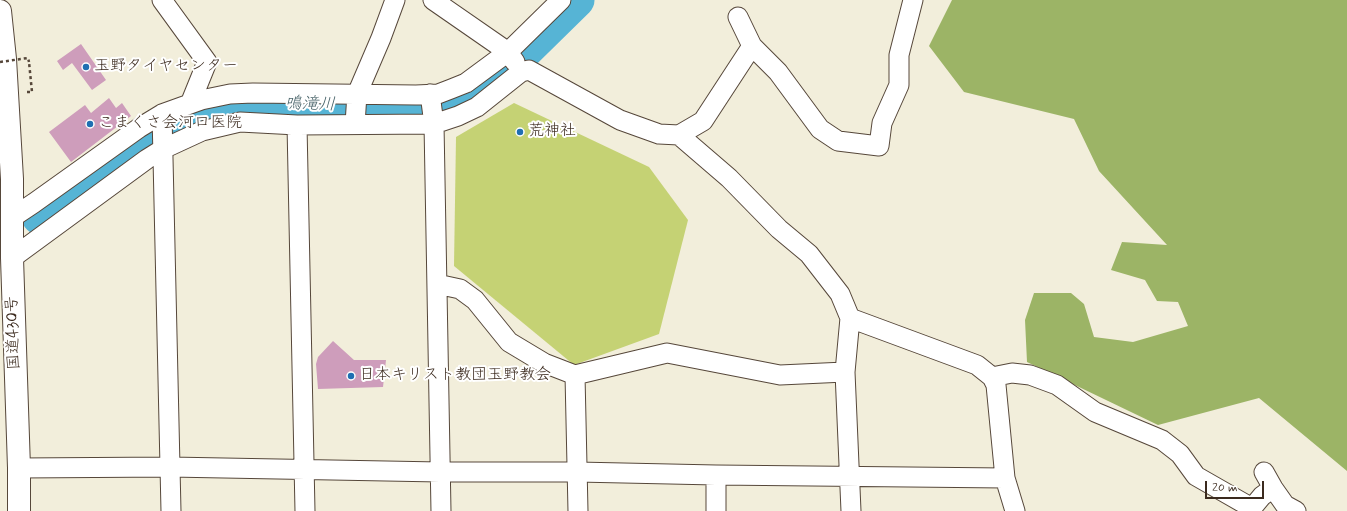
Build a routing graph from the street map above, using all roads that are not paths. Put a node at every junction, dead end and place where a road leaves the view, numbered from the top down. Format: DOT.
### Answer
graph roads {
  1 [pos="162,0"];
  2 [pos="395,0"];
  3 [pos="433,0"];
  4 [pos="561,0"];
  5 [pos="913,0"];
  6 [pos="0,11"];
  7 [pos="0,16"];
  8 [pos="738,17"];
  9 [pos="752,46"];
  10 [pos="514,62"];
  11 [pos="190,104"];
  12 [pos="431,107"];
  13 [pos="356,108"];
  14 [pos="297,125"];
  15 [pos="162,132"];
  16 [pos="679,135"];
  17 [pos="13,217"];
  18 [pos="12,258"];
  19 [pos="437,284"];
  20 [pos="850,318"];
  21 [pos="845,372"];
  22 [pos="576,375"];
  23 [pos="992,377"];
  24 [pos="170,467"];
  25 [pos="19,468"];
  26 [pos="304,470"];
  27 [pos="440,472"];
  28 [pos="577,472"];
  29 [pos="1264,472"];
  30 [pos="716,476"];
  31 [pos="850,476"];
  32 [pos="1005,478"];
  33 [pos="1273,488"];
  34 [pos="19,511"];
  35 [pos="171,511"];
  36 [pos="306,511"];
  37 [pos="441,511"];
  38 [pos="578,511"];
  39 [pos="716,511"];
  40 [pos="851,511"];
  41 [pos="1015,511"];
  42 [pos="1296,511"];
  1 -- 11 [label="street"];
  2 -- 13 [label="street"];
  3 -- 10 [label="street"];
  4 -- 10 [label="street"];
  5 -- 9 [label="street"];
  6 -- 7 [label="highway, 国道430号"];
  7 -- 17 [label="highway, 国道430号"];
  8 -- 9 [label="street"];
  9 -- 16 [label="street"];
  10 -- 12 [label="street"];
  10 -- 12 [label="street"];
  10 -- 16 [label="street"];
  11 -- 13 [label="street"];
  11 -- 15 [label="street"];
  12 -- 13 [label="street"];
  12 -- 13 [label="street"];
  12 -- 19 [label="street"];
  13 -- 14 [label="street"];
  14 -- 15 [label="street"];
  14 -- 26 [label="street"];
  15 -- 17 [label="street"];
  15 -- 18 [label="street"];
  15 -- 24 [label="street"];
  16 -- 20 [label="street"];
  17 -- 18 [label="highway, 国道430号"];
  18 -- 25 [label="highway, 国道430号"];
  19 -- 22 [label="street"];
  19 -- 27 [label="street"];
  20 -- 21 [label="street"];
  20 -- 23 [label="street"];
  21 -- 22 [label="street"];
  21 -- 31 [label="street"];
  22 -- 28 [label="street"];
  23 -- 32 [label="street"];
  23 -- 33 [label="street"];
  24 -- 25 [label="street"];
  24 -- 26 [label="street"];
  24 -- 35 [label="street"];
  25 -- 34 [label="highway, 国道430号"];
  26 -- 27 [label="street"];
  26 -- 36 [label="street"];
  27 -- 28 [label="street"];
  27 -- 37 [label="street"];
  28 -- 30 [label="street"];
  28 -- 38 [label="street"];
  29 -- 33 [label="street"];
  30 -- 31 [label="street"];
  30 -- 39 [label="street"];
  31 -- 32 [label="street"];
  31 -- 40 [label="street"];
  32 -- 41 [label="street"];
  33 -- 42 [label="street"];
}
